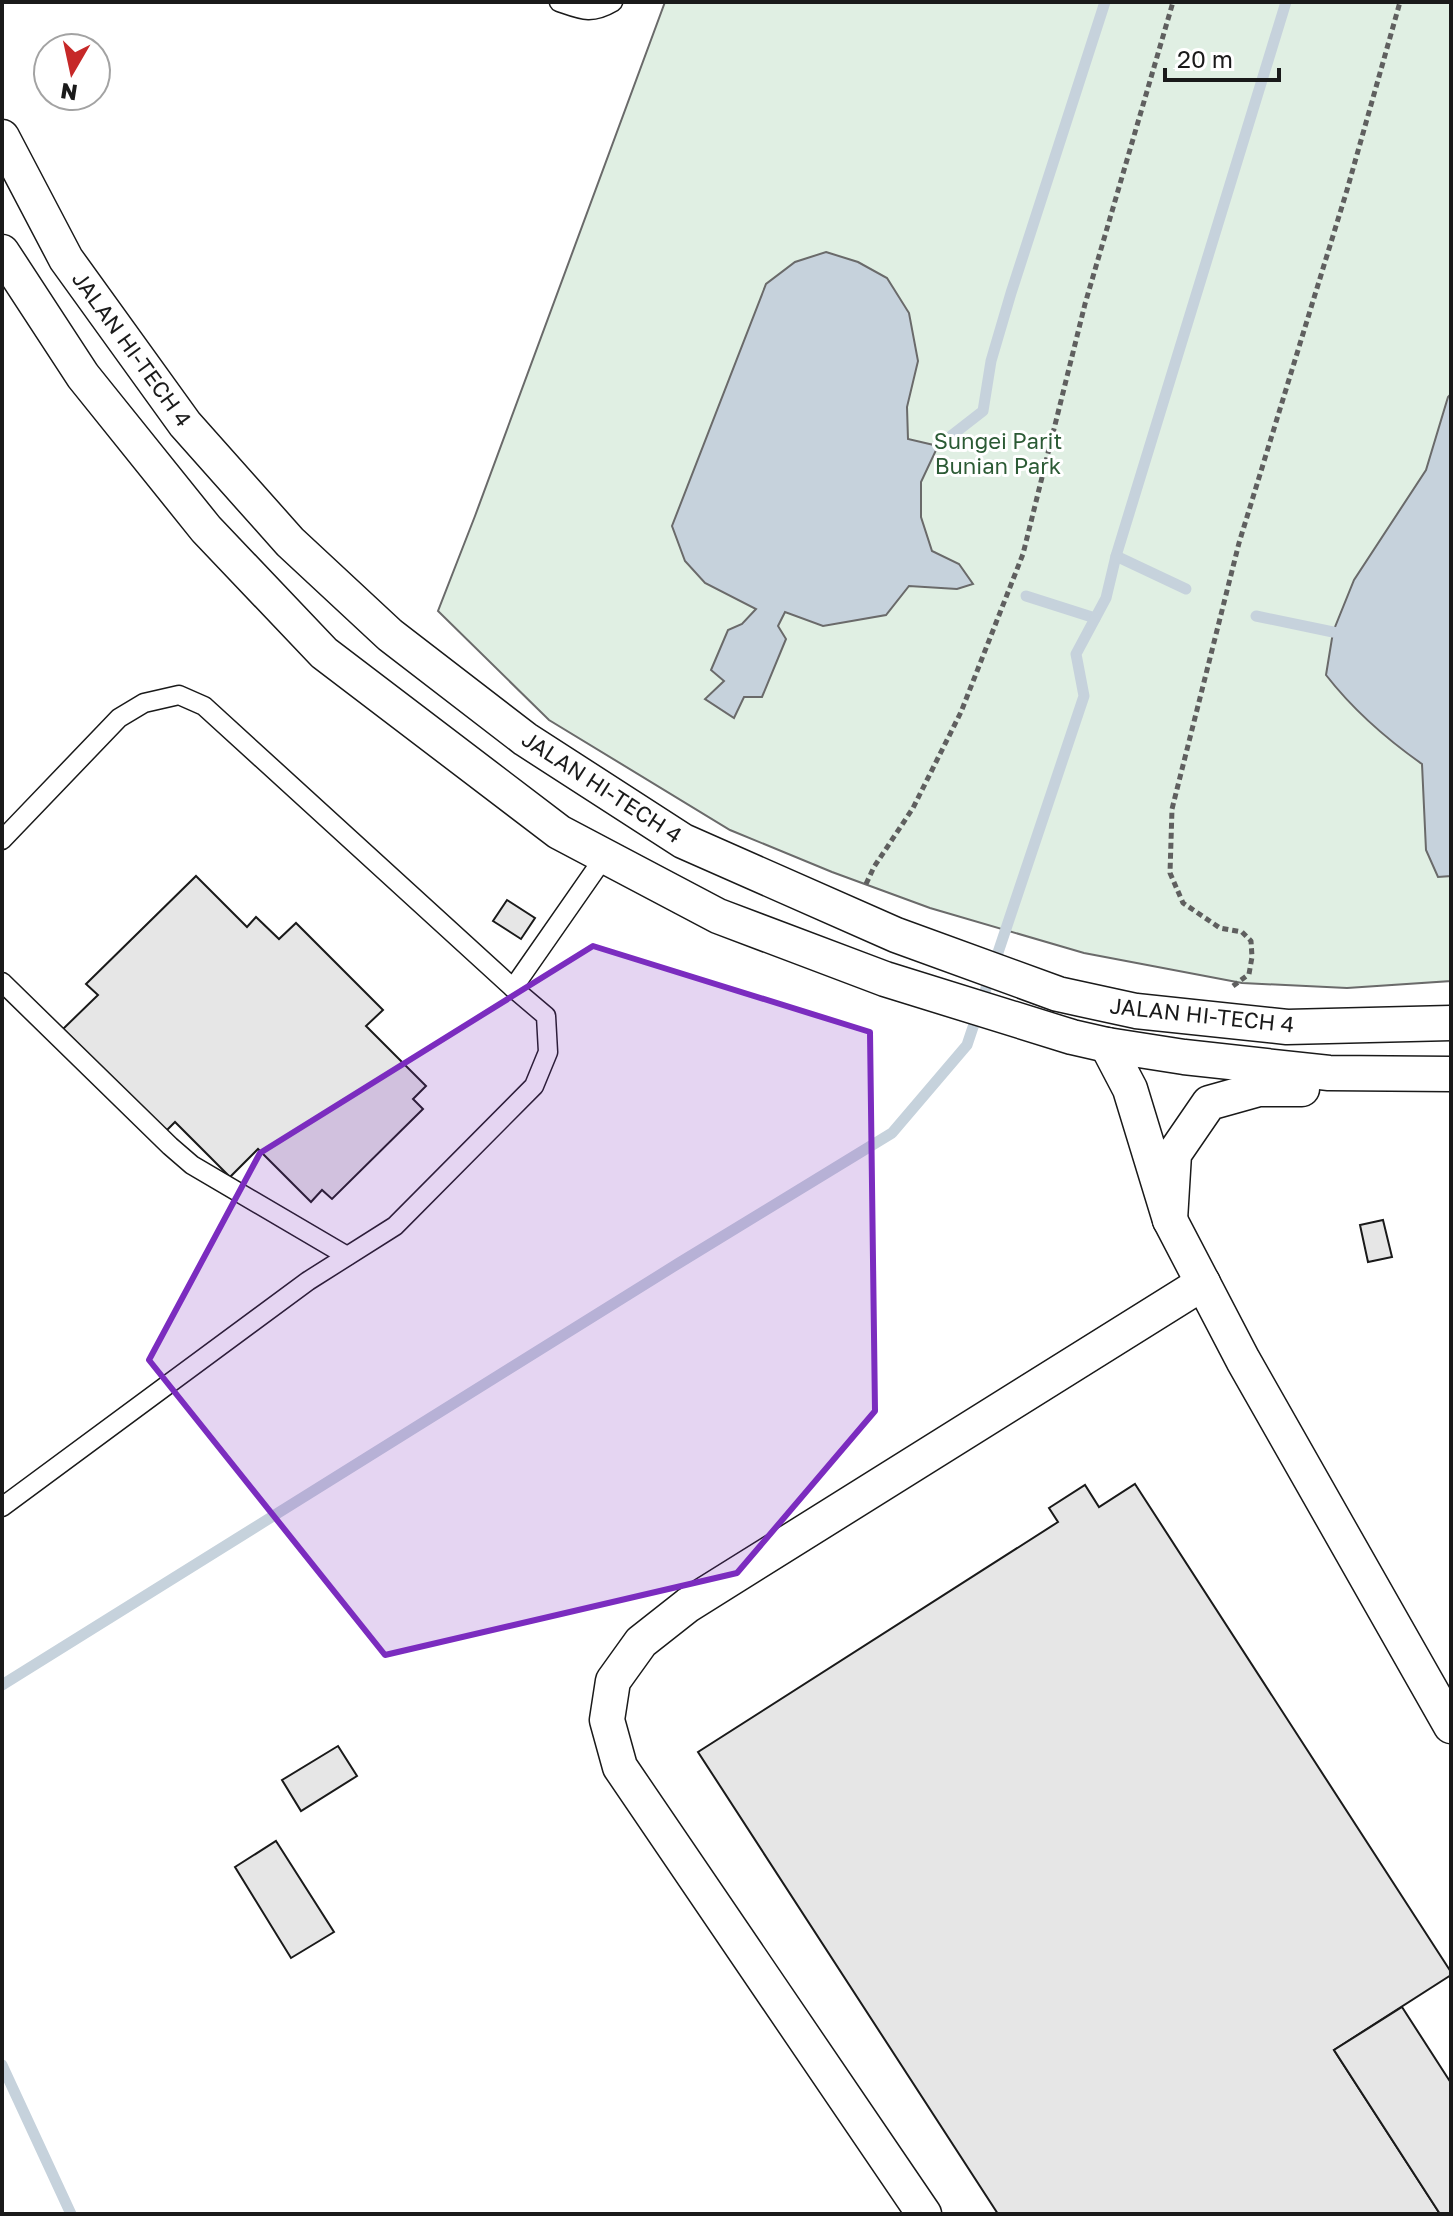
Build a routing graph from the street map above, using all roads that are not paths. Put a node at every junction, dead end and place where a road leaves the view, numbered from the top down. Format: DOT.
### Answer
graph roads {
  1 [pos="559,2"];
  2 [pos="613,2"];
  3 [pos="2,137"];
  4 [pos="2,252"];
  5 [pos="2,840"];
  6 [pos="605,856"];
  7 [pos="2,982"];
  8 [pos="513,988"];
  9 [pos="1451,1023"];
  10 [pos="1107,1045"];
  11 [pos="1448,1074"];
  12 [pos="1170,1220"];
  13 [pos="347,1256"];
  14 [pos="1203,1283"];
  15 [pos="2,1507"];
  16 [pos="1451,1726"];
  17 [pos="924,2214"];
  1 -- 2 [label="lane"];
  3 -- 9 [label="street, JALAN HI-TECH 4"];
  4 -- 6 [label="street, JALAN HI-TECH 4"];
  5 -- 8 [label="lane"];
  6 -- 8 [label="lane"];
  6 -- 10 [label="street, JALAN HI-TECH 4"];
  7 -- 13 [label="lane"];
  8 -- 13 [label="lane"];
  10 -- 11 [label="street, JALAN HI-TECH 4"];
  10 -- 12 [label="street"];
  11 -- 12 [label="street"];
  12 -- 14 [label="street"];
  13 -- 15 [label="lane"];
  14 -- 16 [label="street"];
  14 -- 17 [label="street"];
}
